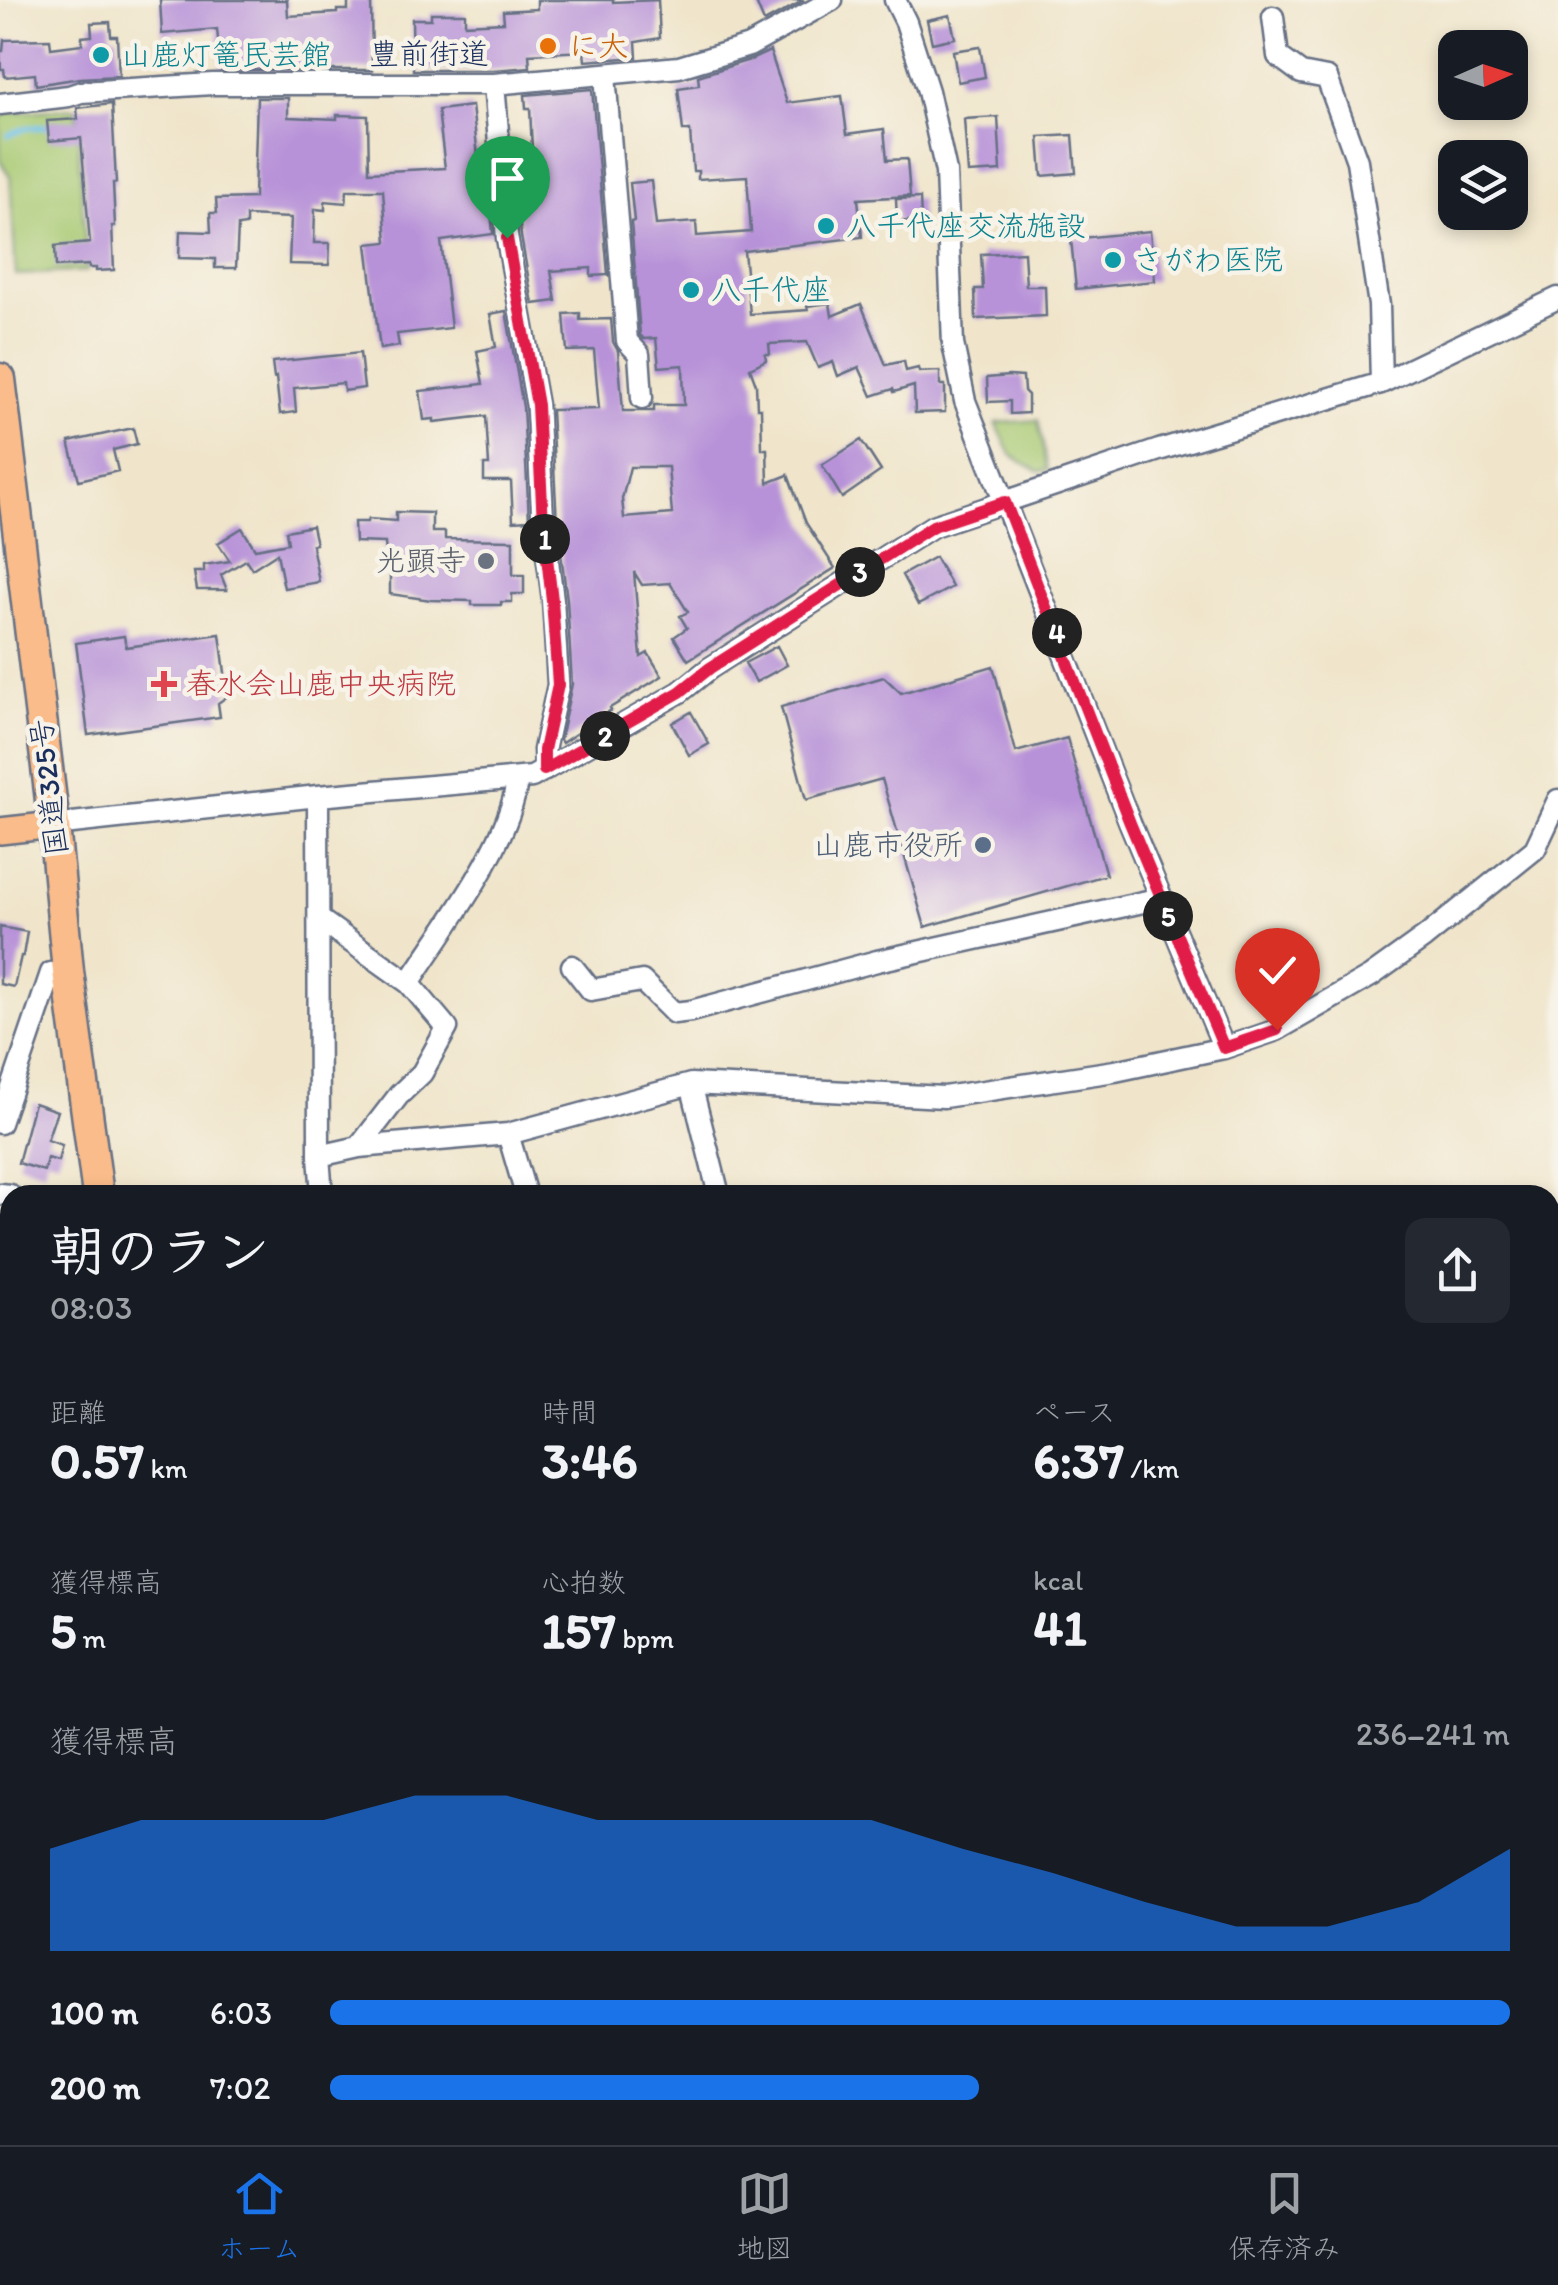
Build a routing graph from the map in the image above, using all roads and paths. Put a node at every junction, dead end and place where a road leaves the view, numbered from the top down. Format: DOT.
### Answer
graph roads {
  1 [pos="832,0"];
  2 [pos="896,0"];
  3 [pos="1274,17"];
  4 [pos="605,75"];
  5 [pos="494,84"];
  6 [pos="0,104"];
  7 [pos="1558,298"];
  8 [pos="0,378"];
  9 [pos="1380,383"];
  10 [pos="642,398"];
  11 [pos="1005,502"];
  12 [pos="544,770"];
  13 [pos="517,780"];
  14 [pos="318,796"];
  15 [pos="1558,800"];
  16 [pos="54,824"];
  17 [pos="0,831"];
  18 [pos="1160,898"];
  19 [pos="319,919"];
  20 [pos="572,966"];
  21 [pos="68,970"];
  22 [pos="409,984"];
  23 [pos="1224,1048"];
  24 [pos="691,1084"];
  25 [pos="0,1122"];
  26 [pos="508,1134"];
  27 [pos="359,1147"];
  28 [pos="320,1156"];
  29 [pos="97,1185"];
  30 [pos="321,1185"];
  31 [pos="523,1185"];
  32 [pos="716,1185"];
  1 -- 4 [label="street, 豊前街道"];
  2 -- 11 [label="street"];
  3 -- 9 [label="street"];
  4 -- 5 [label="street, 豊前街道"];
  4 -- 10 [label="street"];
  5 -- 6 [label="street, 豊前街道"];
  5 -- 12 [label="street"];
  7 -- 9 [label="street"];
  8 -- 16 [label="highway, 国道325号"];
  9 -- 11 [label="street"];
  11 -- 12 [label="street"];
  11 -- 18 [label="street"];
  12 -- 13 [label="street"];
  13 -- 14 [label="street"];
  13 -- 22 [label="street"];
  14 -- 16 [label="street"];
  14 -- 19 [label="street"];
  15 -- 23 [label="street"];
  16 -- 17 [label="main road"];
  16 -- 21 [label="highway, 国道325号"];
  18 -- 20 [label="street"];
  18 -- 23 [label="street"];
  19 -- 22 [label="street"];
  19 -- 28 [label="street"];
  21 -- 25 [label="street"];
  21 -- 29 [label="highway, 国道325号"];
  22 -- 27 [label="street"];
  23 -- 24 [label="street"];
  24 -- 26 [label="street"];
  24 -- 32 [label="street"];
  26 -- 27 [label="street"];
  26 -- 31 [label="street"];
  27 -- 28 [label="street"];
  28 -- 30 [label="street"];
}
